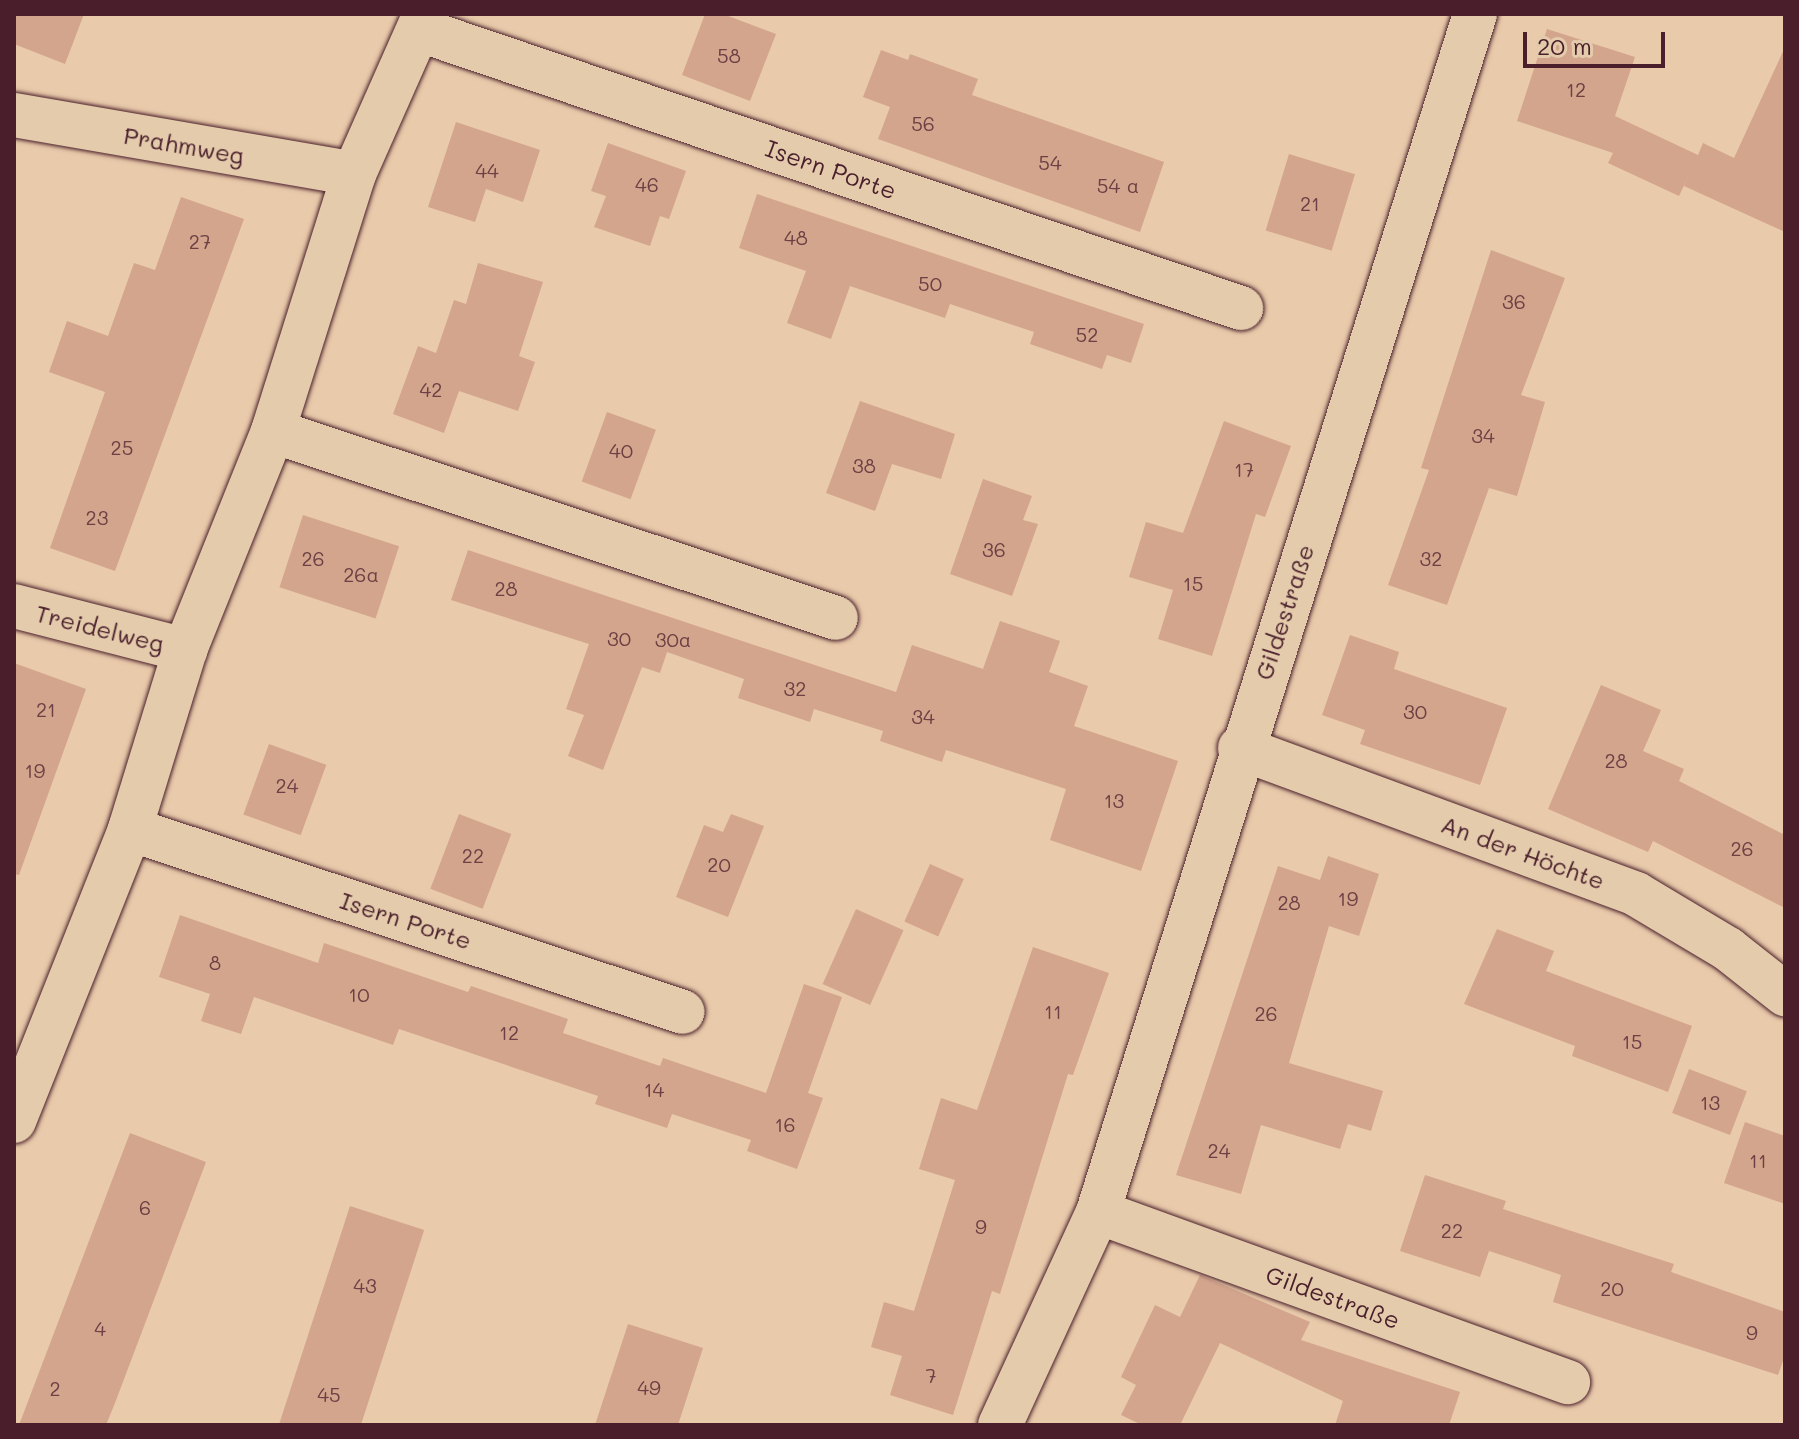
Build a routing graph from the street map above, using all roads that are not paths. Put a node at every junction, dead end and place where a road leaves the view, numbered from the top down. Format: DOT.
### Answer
graph roads {
  1 [pos="1475,14"];
  2 [pos="422,22"];
  3 [pos="14,115"];
  4 [pos="354,174"];
  5 [pos="1241,308"];
  6 [pos="273,431"];
  7 [pos="14,606"];
  8 [pos="836,618"];
  9 [pos="185,650"];
  10 [pos="1240,748"];
  11 [pos="130,829"];
  12 [pos="1785,994"];
  13 [pos="683,1012"];
  14 [pos="14,1121"];
  15 [pos="1098,1212"];
  16 [pos="1568,1382"];
  17 [pos="1000,1425"];
  1 -- 10 [label="street, Gildestraße"];
  2 -- 4 [label="street, Isern Porte"];
  2 -- 5 [label="street, Isern Porte"];
  3 -- 4 [label="street, Prahmweg"];
  4 -- 6 [label="street, Isern Porte"];
  6 -- 8 [label="street"];
  6 -- 9 [label="street, Isern Porte"];
  7 -- 9 [label="street, Treidelweg"];
  9 -- 11 [label="street, Isern Porte"];
  10 -- 12 [label="street, An der Höchte"];
  10 -- 15 [label="street, Gildestraße"];
  11 -- 13 [label="street, Isern Porte"];
  11 -- 14 [label="street, Isern Porte"];
  15 -- 16 [label="street, Gildestraße"];
  15 -- 17 [label="street, Gildestraße"];
}
